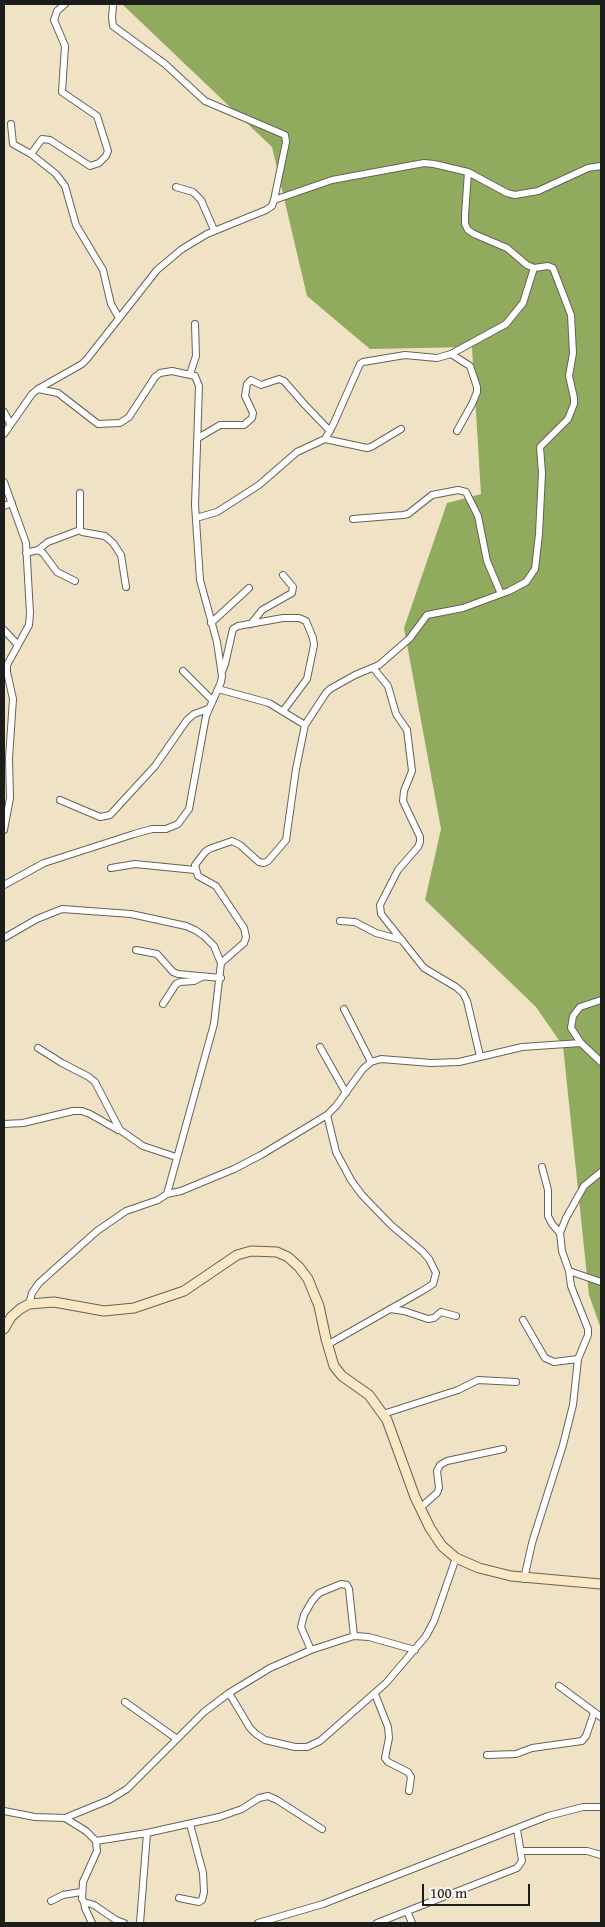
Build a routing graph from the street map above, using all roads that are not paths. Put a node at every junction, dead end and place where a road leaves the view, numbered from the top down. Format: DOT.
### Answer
graph roads {
  1 [pos="65,4"];
  2 [pos="113,4"];
  3 [pos="11,124"];
  4 [pos="32,154"];
  5 [pos="601,166"];
  6 [pos="468,172"];
  7 [pos="176,187"];
  8 [pos="274,200"];
  9 [pos="214,230"];
  10 [pos="534,268"];
  11 [pos="118,318"];
  12 [pos="195,324"];
  13 [pos="451,354"];
  14 [pos="190,374"];
  15 [pos="38,389"];
  16 [pos="4,412"];
  17 [pos="10,423"];
  18 [pos="401,429"];
  19 [pos="330,430"];
  20 [pos="457,431"];
  21 [pos="4,434"];
  22 [pos="198,438"];
  23 [pos="325,439"];
  24 [pos="4,482"];
  25 [pos="80,493"];
  26 [pos="12,503"];
  27 [pos="4,506"];
  28 [pos="196,518"];
  29 [pos="353,519"];
  30 [pos="80,530"];
  31 [pos="38,550"];
  32 [pos="26,553"];
  33 [pos="283,575"];
  34 [pos="75,581"];
  35 [pos="126,587"];
  36 [pos="250,588"];
  37 [pos="501,594"];
  38 [pos="211,623"];
  39 [pos="251,624"];
  40 [pos="5,632"];
  41 [pos="18,645"];
  42 [pos="374,669"];
  43 [pos="183,671"];
  44 [pos="221,673"];
  45 [pos="218,689"];
  46 [pos="212,700"];
  47 [pos="208,709"];
  48 [pos="283,711"];
  49 [pos="305,726"];
  50 [pos="7,747"];
  51 [pos="60,800"];
  52 [pos="4,830"];
  53 [pos="111,868"];
  54 [pos="195,870"];
  55 [pos="4,884"];
  56 [pos="340,921"];
  57 [pos="4,938"];
  58 [pos="402,940"];
  59 [pos="136,950"];
  60 [pos="221,964"];
  61 [pos="202,977"];
  62 [pos="220,978"];
  63 [pos="600,1000"];
  64 [pos="163,1004"];
  65 [pos="344,1009"];
  66 [pos="581,1043"];
  67 [pos="320,1046"];
  68 [pos="38,1048"];
  69 [pos="480,1056"];
  70 [pos="371,1062"];
  71 [pos="601,1062"];
  72 [pos="346,1093"];
  73 [pos="327,1115"];
  74 [pos="4,1124"];
  75 [pos="120,1130"];
  76 [pos="176,1157"];
  77 [pos="542,1167"];
  78 [pos="601,1172"];
  79 [pos="167,1194"];
  80 [pos="560,1233"];
  81 [pos="569,1272"];
  82 [pos="601,1282"];
  83 [pos="29,1304"];
  84 [pos="390,1309"];
  85 [pos="456,1316"];
  86 [pos="523,1320"];
  87 [pos="4,1329"];
  88 [pos="327,1345"];
  89 [pos="578,1359"];
  90 [pos="516,1382"];
  91 [pos="382,1414"];
  92 [pos="503,1449"];
  93 [pos="420,1508"];
  94 [pos="456,1558"];
  95 [pos="524,1579"];
  96 [pos="601,1584"];
  97 [pos="354,1636"];
  98 [pos="311,1650"];
  99 [pos="415,1650"];
  100 [pos="559,1686"];
  101 [pos="229,1693"];
  102 [pos="374,1694"];
  103 [pos="125,1702"];
  104 [pos="594,1713"];
  105 [pos="601,1717"];
  106 [pos="177,1740"];
  107 [pos="487,1755"];
  108 [pos="410,1791"];
  109 [pos="601,1807"];
  110 [pos="4,1811"];
  111 [pos="65,1818"];
  112 [pos="190,1824"];
  113 [pos="322,1829"];
  114 [pos="517,1829"];
  115 [pos="147,1834"];
  116 [pos="96,1841"];
  117 [pos="521,1851"];
  118 [pos="601,1855"];
  119 [pos="81,1892"];
  120 [pos="180,1898"];
  121 [pos="51,1901"];
  122 [pos="84,1902"];
  123 [pos="407,1912"];
  124 [pos="92,1923"];
  125 [pos="124,1923"];
  126 [pos="140,1923"];
  127 [pos="258,1923"];
  128 [pos="377,1923"];
  129 [pos="412,1923"];
  1 -- 4 [label="street"];
  2 -- 8 [label="street"];
  3 -- 4 [label="street"];
  4 -- 11 [label="street"];
  5 -- 6 [label="street"];
  6 -- 8 [label="street"];
  6 -- 10 [label="street"];
  7 -- 9 [label="street"];
  8 -- 9 [label="street"];
  9 -- 11 [label="street"];
  10 -- 13 [label="street"];
  10 -- 37 [label="street"];
  11 -- 15 [label="street"];
  12 -- 14 [label="street"];
  13 -- 19 [label="street"];
  13 -- 20 [label="street"];
  14 -- 15 [label="street"];
  14 -- 22 [label="street"];
  15 -- 17 [label="street"];
  16 -- 17 [label="street"];
  17 -- 21 [label="street"];
  18 -- 23 [label="street"];
  19 -- 22 [label="street"];
  19 -- 23 [label="street"];
  22 -- 28 [label="street"];
  23 -- 28 [label="street"];
  24 -- 26 [label="street"];
  25 -- 30 [label="street"];
  26 -- 27 [label="street"];
  26 -- 32 [label="street"];
  28 -- 38 [label="street"];
  29 -- 37 [label="street"];
  30 -- 31 [label="street"];
  30 -- 35 [label="street"];
  31 -- 32 [label="street"];
  31 -- 34 [label="street"];
  32 -- 41 [label="street"];
  33 -- 39 [label="street"];
  36 -- 38 [label="street"];
  37 -- 42 [label="street"];
  38 -- 44 [label="street"];
  39 -- 44 [label="street"];
  39 -- 48 [label="street"];
  40 -- 41 [label="street"];
  41 -- 50 [label="street"];
  42 -- 49 [label="street"];
  42 -- 58 [label="street"];
  43 -- 46 [label="street"];
  44 -- 45 [label="street"];
  45 -- 46 [label="street"];
  45 -- 48 [label="street"];
  46 -- 47 [label="street"];
  47 -- 51 [label="street"];
  47 -- 55 [label="street"];
  48 -- 49 [label="street"];
  49 -- 54 [label="street"];
  50 -- 52 [label="street"];
  53 -- 54 [label="street"];
  54 -- 60 [label="street"];
  56 -- 58 [label="street"];
  57 -- 60 [label="street"];
  58 -- 69 [label="street"];
  59 -- 61 [label="street"];
  60 -- 62 [label="street"];
  61 -- 62 [label="street"];
  61 -- 64 [label="street"];
  62 -- 76 [label="street"];
  63 -- 66 [label="street"];
  65 -- 70 [label="street"];
  66 -- 69 [label="street"];
  66 -- 71 [label="street"];
  67 -- 72 [label="street"];
  68 -- 75 [label="street"];
  69 -- 70 [label="street"];
  70 -- 72 [label="street"];
  72 -- 73 [label="street"];
  73 -- 79 [label="street"];
  73 -- 84 [label="street"];
  74 -- 75 [label="street"];
  75 -- 76 [label="street"];
  76 -- 79 [label="street"];
  77 -- 80 [label="street"];
  78 -- 80 [label="street"];
  79 -- 83 [label="street"];
  80 -- 81 [label="street"];
  81 -- 82 [label="street"];
  81 -- 89 [label="street"];
  83 -- 87 [label="main road"];
  83 -- 88 [label="main road"];
  84 -- 85 [label="street"];
  84 -- 88 [label="street"];
  86 -- 89 [label="street"];
  88 -- 91 [label="main road"];
  89 -- 95 [label="street"];
  90 -- 91 [label="street"];
  91 -- 93 [label="main road"];
  92 -- 93 [label="street"];
  93 -- 94 [label="main road"];
  94 -- 95 [label="main road"];
  94 -- 99 [label="street"];
  95 -- 96 [label="main road"];
  97 -- 98 [label="street"];
  97 -- 98 [label="street"];
  97 -- 99 [label="street"];
  98 -- 101 [label="street"];
  99 -- 102 [label="street"];
  100 -- 104 [label="street"];
  101 -- 102 [label="street"];
  101 -- 106 [label="street"];
  102 -- 108 [label="street"];
  103 -- 106 [label="street"];
  104 -- 105 [label="street"];
  104 -- 107 [label="street"];
  106 -- 111 [label="street"];
  109 -- 114 [label="street"];
  110 -- 111 [label="street"];
  111 -- 116 [label="street"];
  112 -- 113 [label="street"];
  112 -- 115 [label="street"];
  112 -- 120 [label="street"];
  114 -- 117 [label="street"];
  114 -- 127 [label="street"];
  115 -- 116 [label="street"];
  115 -- 126 [label="street"];
  116 -- 119 [label="street"];
  117 -- 118 [label="street"];
  117 -- 123 [label="street"];
  119 -- 121 [label="street"];
  119 -- 122 [label="street"];
  122 -- 124 [label="street"];
  122 -- 125 [label="street"];
  123 -- 128 [label="street"];
  123 -- 129 [label="street"];
}
